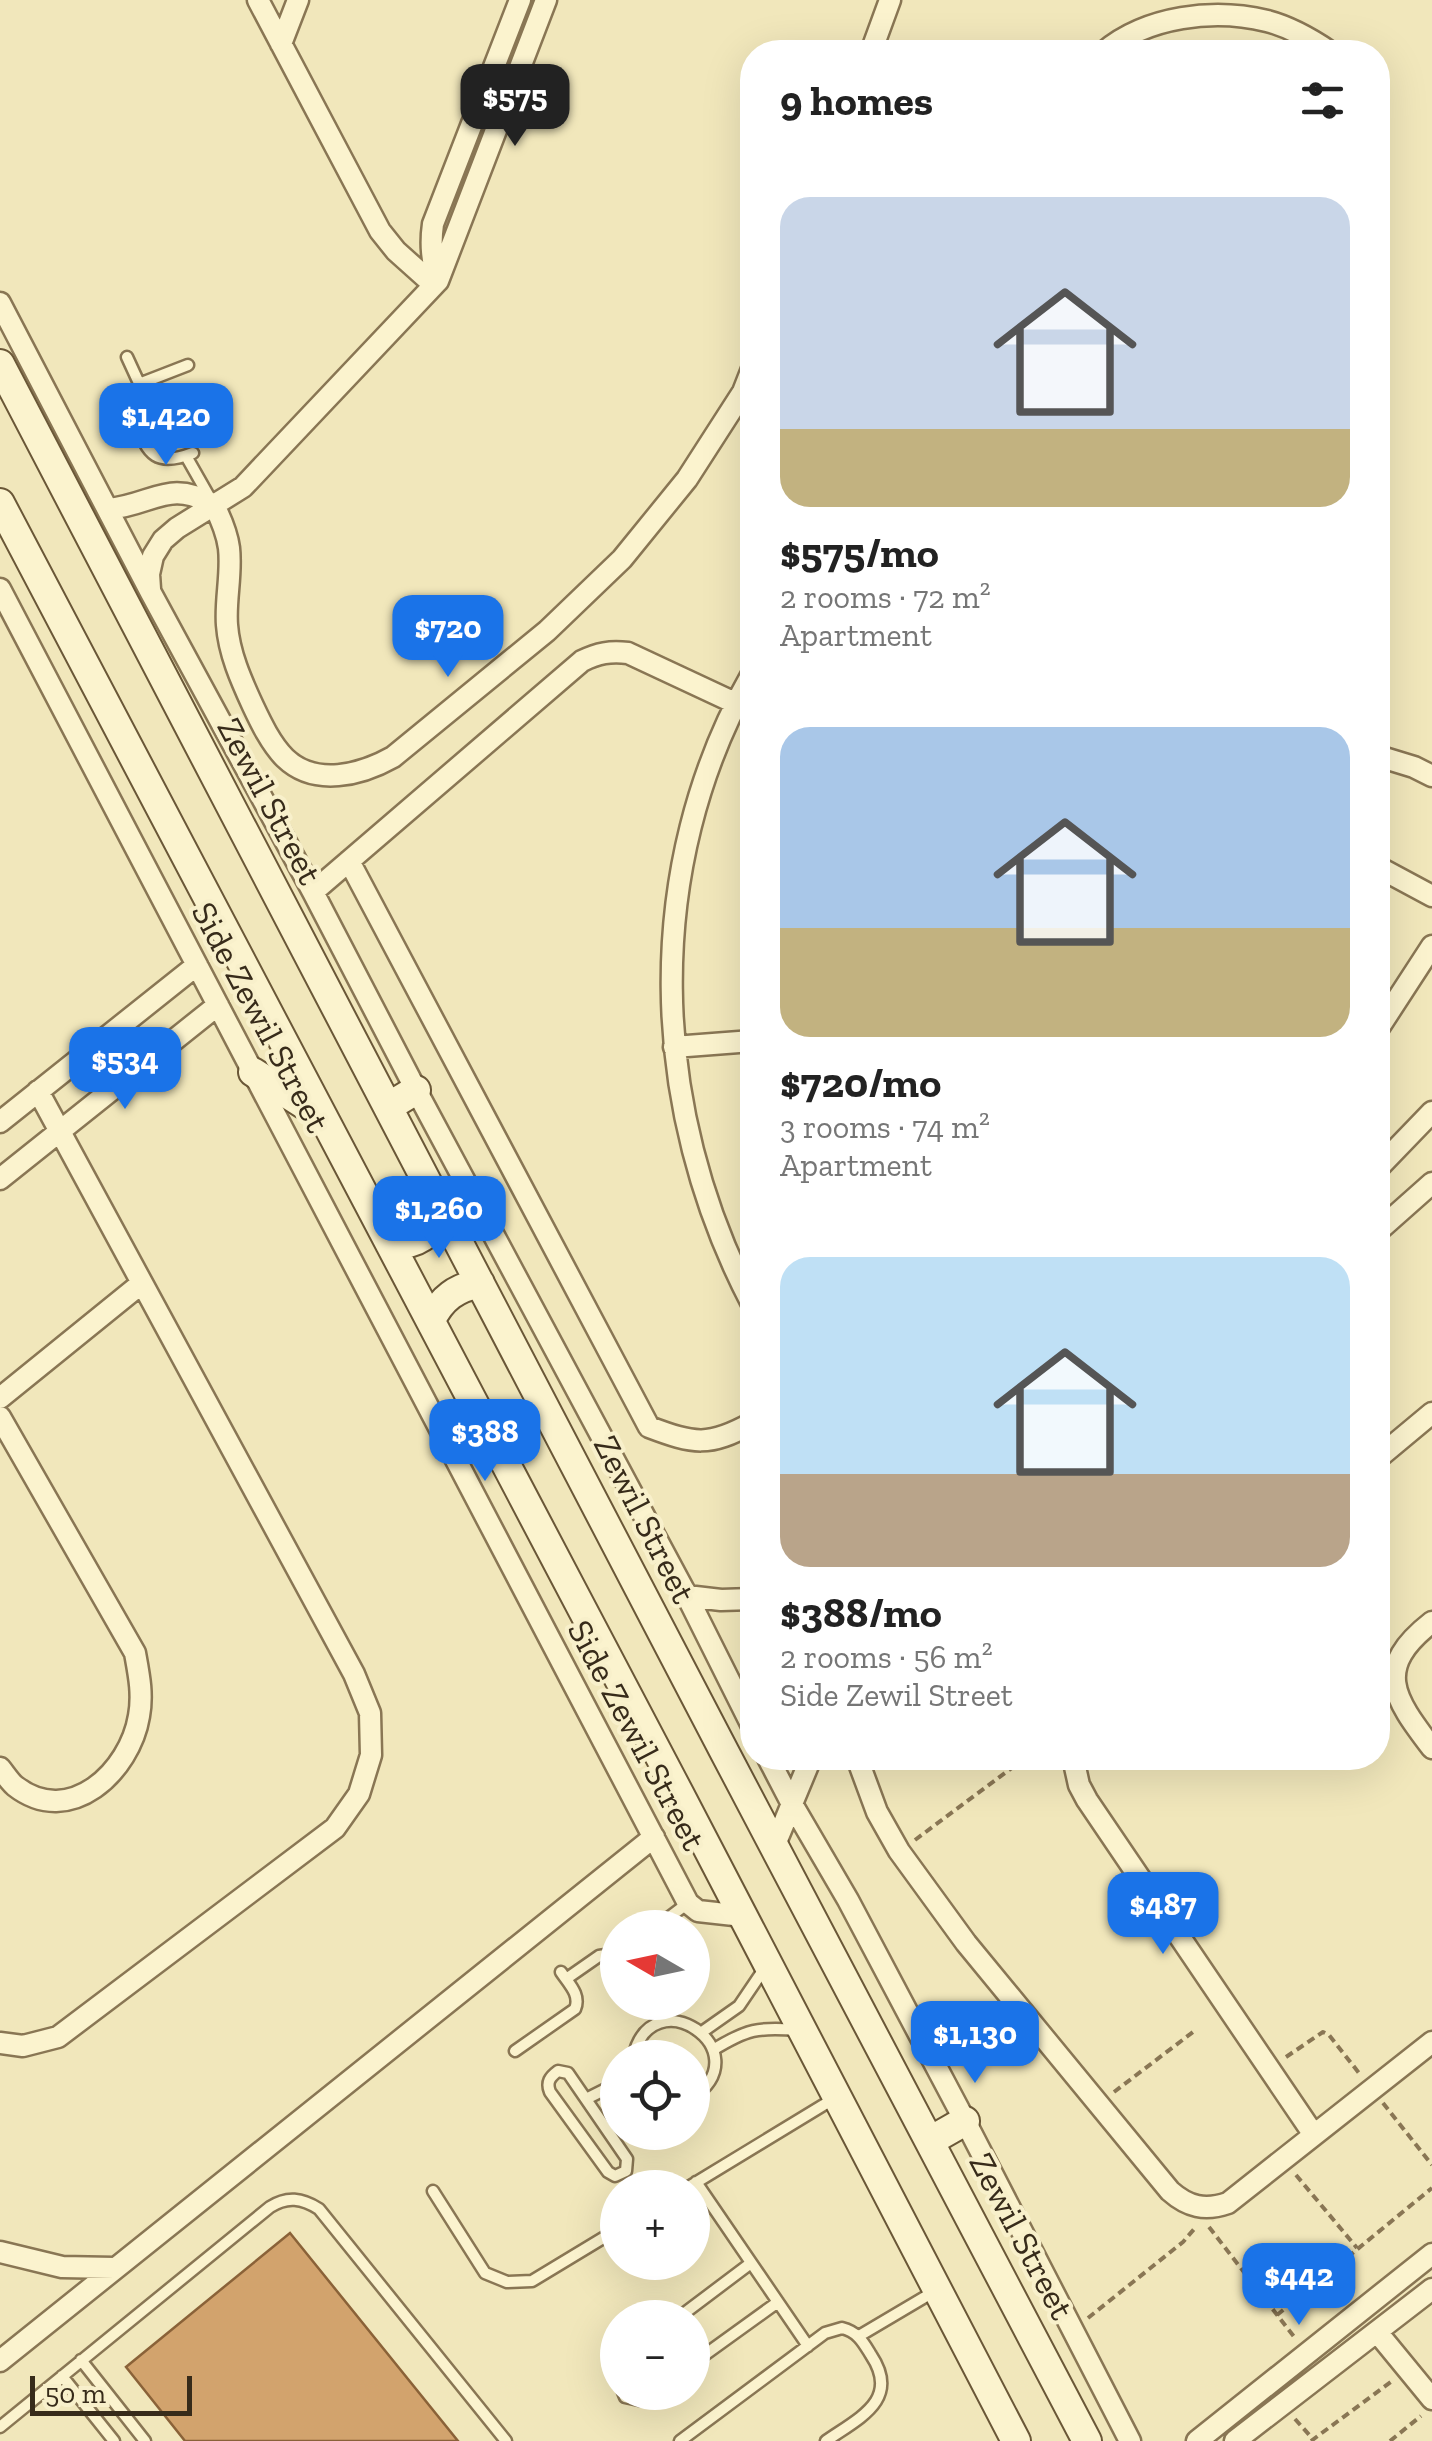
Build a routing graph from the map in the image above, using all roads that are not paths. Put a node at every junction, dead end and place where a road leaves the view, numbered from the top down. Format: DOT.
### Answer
graph roads {
  1 [pos="258,0"];
  2 [pos="298,0"];
  3 [pos="520,0"];
  4 [pos="546,0"];
  5 [pos="890,0"];
  6 [pos="875,40"];
  7 [pos="1126,40"];
  8 [pos="1312,40"];
  9 [pos="281,44"];
  10 [pos="436,283"];
  11 [pos="0,303"];
  12 [pos="126,356"];
  13 [pos="0,364"];
  14 [pos="188,366"];
  15 [pos="139,384"];
  16 [pos="740,395"];
  17 [pos="0,503"];
  18 [pos="214,505"];
  19 [pos="108,509"];
  20 [pos="0,589"];
  21 [pos="151,593"];
  22 [pos="740,696"];
  23 [pos="736,703"];
  24 [pos="1390,760"];
  25 [pos="1432,776"];
  26 [pos="348,862"];
  27 [pos="1390,873"];
  28 [pos="313,892"];
  29 [pos="1432,896"];
  30 [pos="1432,946"];
  31 [pos="197,965"];
  32 [pos="218,1006"];
  33 [pos="1390,1011"];
  34 [pos="740,1042"];
  35 [pos="674,1047"];
  36 [pos="253,1072"];
  37 [pos="416,1090"];
  38 [pos="38,1092"];
  39 [pos="388,1107"];
  40 [pos="1432,1112"];
  41 [pos="322,1115"];
  42 [pos="0,1122"];
  43 [pos="60,1131"];
  44 [pos="1390,1156"];
  45 [pos="0,1179"];
  46 [pos="1432,1183"];
  47 [pos="441,1210"];
  48 [pos="1390,1220"];
  49 [pos="390,1244"];
  50 [pos="740,1280"];
  51 [pos="142,1283"];
  52 [pos="480,1283"];
  53 [pos="431,1320"];
  54 [pos="0,1398"];
  55 [pos="1432,1413"];
  56 [pos="0,1416"];
  57 [pos="740,1430"];
  58 [pos="1390,1448"];
  59 [pos="687,1596"];
  60 [pos="740,1599"];
  61 [pos="1432,1622"];
  62 [pos="740,1702"];
  63 [pos="1432,1748"];
  64 [pos="0,1768"];
  65 [pos="774,1770"];
  66 [pos="806,1770"];
  67 [pos="861,1770"];
  68 [pos="1075,1770"];
  69 [pos="792,1804"];
  70 [pos="654,1837"];
  71 [pos="774,1848"];
  72 [pos="688,1903"];
  73 [pos="679,1910"];
  74 [pos="742,1916"];
  75 [pos="600,1956"];
  76 [pos="767,1964"];
  77 [pos="802,2030"];
  78 [pos="702,2032"];
  79 [pos="640,2040"];
  80 [pos="1432,2042"];
  81 [pos="0,2043"];
  82 [pos="713,2050"];
  83 [pos="515,2051"];
  84 [pos="710,2082"];
  85 [pos="600,2092"];
  86 [pos="837,2096"];
  87 [pos="586,2099"];
  88 [pos="965,2121"];
  89 [pos="1314,2135"];
  90 [pos="930,2141"];
  91 [pos="710,2173"];
  92 [pos="432,2191"];
  93 [pos="710,2210"];
  94 [pos="600,2240"];
  95 [pos="0,2252"];
  96 [pos="1432,2254"];
  97 [pos="751,2263"];
  98 [pos="114,2268"];
  99 [pos="1432,2289"];
  100 [pos="938,2290"];
  101 [pos="702,2300"];
  102 [pos="778,2302"];
  103 [pos="1378,2332"];
  104 [pos="858,2336"];
  105 [pos="808,2346"];
  106 [pos="710,2351"];
  107 [pos="82,2360"];
  108 [pos="0,2361"];
  109 [pos="62,2376"];
  110 [pos="1432,2399"];
  111 [pos="0,2427"];
  112 [pos="114,2441"];
  113 [pos="146,2441"];
  114 [pos="506,2441"];
  115 [pos="680,2441"];
  116 [pos="826,2441"];
  117 [pos="1016,2441"];
  118 [pos="1087,2441"];
  119 [pos="1130,2441"];
  120 [pos="1197,2441"];
  121 [pos="1234,2441"];
  1 -- 9 [label="street"];
  2 -- 9 [label="street"];
  3 -- 10 [label="street"];
  4 -- 10 [label="street"];
  5 -- 6 [label="street"];
  7 -- 8 [label="street"];
  9 -- 10 [label="street"];
  10 -- 18 [label="street"];
  11 -- 19 [label="street"];
  12 -- 15 [label="lane"];
  13 -- 39 [label="main road, Zewil Street"];
  14 -- 15 [label="lane"];
  15 -- 18 [label="lane"];
  16 -- 18 [label="street"];
  17 -- 41 [label="main road"];
  18 -- 19 [label="street"];
  18 -- 21 [label="street"];
  19 -- 21 [label="street"];
  20 -- 31 [label="street, Side Zewil Street"];
  21 -- 28 [label="street"];
  22 -- 23 [label="street"];
  23 -- 26 [label="street"];
  23 -- 35 [label="street"];
  24 -- 25 [label="street"];
  26 -- 28 [label="street"];
  26 -- 57 [label="street"];
  27 -- 29 [label="street"];
  28 -- 37 [label="street"];
  30 -- 33 [label="street"];
  31 -- 32 [label="street, Side Zewil Street"];
  31 -- 38 [label="street"];
  32 -- 36 [label="street, Side Zewil Street"];
  32 -- 43 [label="street"];
  34 -- 35 [label="street"];
  35 -- 50 [label="street"];
  36 -- 41 [label="main road"];
  36 -- 70 [label="street, Side Zewil Street"];
  37 -- 39 [label="main road"];
  37 -- 59 [label="street"];
  38 -- 42 [label="street"];
  38 -- 43 [label="street"];
  39 -- 47 [label="main road, Zewil Street"];
  40 -- 44 [label="street"];
  41 -- 49 [label="main road"];
  43 -- 45 [label="street"];
  43 -- 51 [label="street"];
  46 -- 48 [label="street"];
  47 -- 49 [label="main road"];
  47 -- 52 [label="main road, Zewil Street"];
  49 -- 53 [label="main road"];
  51 -- 54 [label="street"];
  51 -- 81 [label="street"];
  52 -- 53 [label="main road"];
  52 -- 71 [label="main road, Zewil Street"];
  53 -- 74 [label="main road"];
  55 -- 58 [label="street"];
  56 -- 64 [label="street"];
  59 -- 60 [label="street"];
  59 -- 62 [label="street"];
  61 -- 63 [label="street"];
  65 -- 69 [label="street"];
  66 -- 69 [label="street"];
  67 -- 89 [label="street"];
  68 -- 89 [label="street"];
  69 -- 71 [label="street"];
  69 -- 88 [label="street"];
  70 -- 72 [label="street, Side Zewil Street"];
  70 -- 98 [label="street"];
  71 -- 90 [label="main road, Zewil Street"];
  72 -- 73 [label="lane"];
  72 -- 74 [label="street, Side Zewil Street"];
  74 -- 76 [label="main road"];
  75 -- 83 [label="lane"];
  76 -- 77 [label="main road"];
  76 -- 78 [label="lane"];
  77 -- 82 [label="lane"];
  77 -- 86 [label="main road"];
  78 -- 79 [label="lane"];
  78 -- 82 [label="lane"];
  80 -- 89 [label="street"];
  82 -- 84 [label="lane"];
  85 -- 87 [label="lane"];
  86 -- 91 [label="lane"];
  86 -- 100 [label="main road"];
  87 -- 87 [label="lane"];
  88 -- 90 [label="main road"];
  88 -- 119 [label="street"];
  90 -- 118 [label="main road, Zewil Street"];
  92 -- 94 [label="lane"];
  93 -- 97 [label="lane"];
  95 -- 98 [label="street"];
  96 -- 120 [label="street"];
  97 -- 101 [label="lane"];
  97 -- 102 [label="lane"];
  98 -- 108 [label="street"];
  99 -- 103 [label="street"];
  100 -- 104 [label="lane"];
  100 -- 117 [label="main road"];
  102 -- 105 [label="lane"];
  102 -- 106 [label="lane"];
  103 -- 110 [label="street"];
  103 -- 121 [label="street"];
  104 -- 105 [label="lane"];
  104 -- 116 [label="lane"];
  105 -- 115 [label="lane"];
  107 -- 109 [label="lane"];
  107 -- 113 [label="lane"];
  107 -- 114 [label="lane"];
  109 -- 111 [label="lane"];
  109 -- 112 [label="lane"];
}
